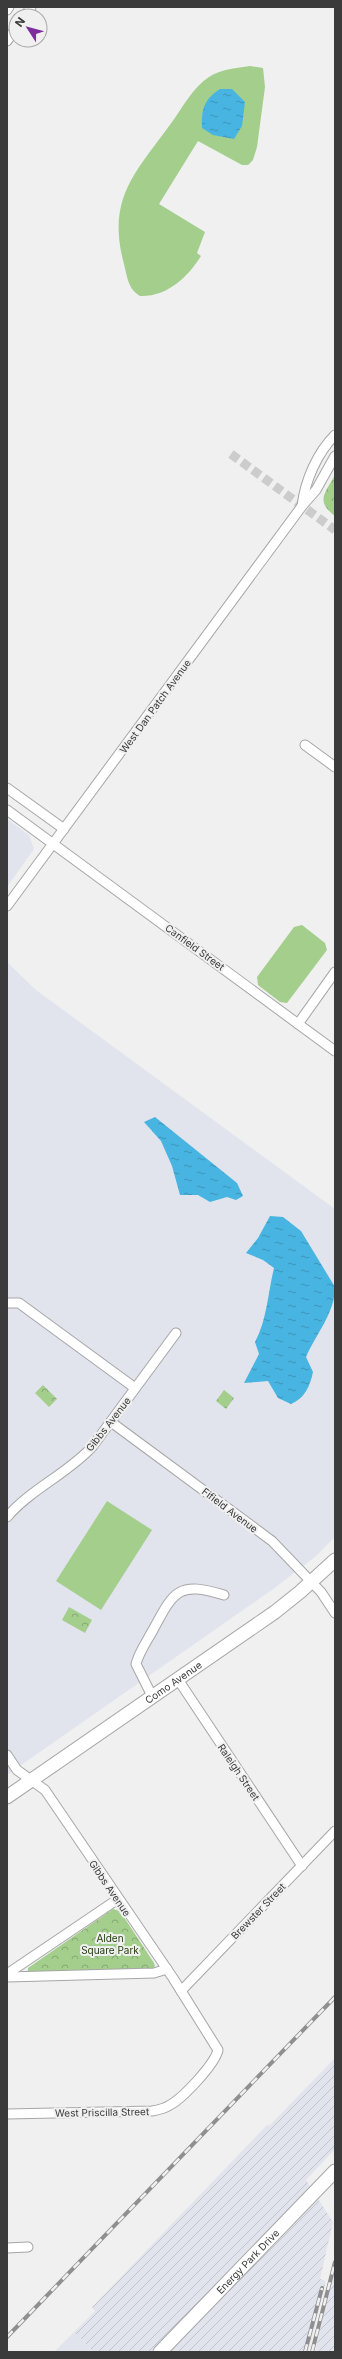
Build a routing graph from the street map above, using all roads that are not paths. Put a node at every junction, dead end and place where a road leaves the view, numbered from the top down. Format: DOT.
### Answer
graph roads {
  1 [pos="9,7"];
  2 [pos="7,10"];
  3 [pos="335,435"];
  4 [pos="335,456"];
  5 [pos="302,506"];
  6 [pos="305,745"];
  7 [pos="335,767"];
  8 [pos="7,788"];
  9 [pos="7,810"];
  10 [pos="64,829"];
  11 [pos="53,844"];
  12 [pos="7,906"];
  13 [pos="335,972"];
  14 [pos="298,1024"];
  15 [pos="335,1051"];
  16 [pos="7,1303"];
  17 [pos="176,1332"];
  18 [pos="136,1388"];
  19 [pos="111,1422"];
  20 [pos="7,1517"];
  21 [pos="335,1560"];
  22 [pos="312,1582"];
  23 [pos="224,1595"];
  24 [pos="335,1613"];
  25 [pos="177,1678"];
  26 [pos="152,1696"];
  27 [pos="7,1755"];
  28 [pos="31,1780"];
  29 [pos="7,1797"];
  30 [pos="335,1831"];
  31 [pos="302,1866"];
  32 [pos="118,1899"];
  33 [pos="167,1969"];
  34 [pos="7,1976"];
  35 [pos="181,1991"];
  36 [pos="218,2050"];
  37 [pos="7,2114"];
  38 [pos="335,2171"];
  39 [pos="28,2247"];
  40 [pos="7,2248"];
  41 [pos="160,2352"];
  1 -- 2 [label="street"];
  3 -- 5 [label="street, West Dan Patch Avenue"];
  4 -- 5 [label="street, West Dan Patch Avenue"];
  5 -- 10 [label="street, West Dan Patch Avenue"];
  6 -- 7 [label="street"];
  8 -- 10 [label="street"];
  9 -- 11 [label="street, Canfield Street"];
  10 -- 11 [label="street, West Dan Patch Avenue"];
  11 -- 12 [label="street, West Dan Patch Avenue"];
  11 -- 14 [label="street, Canfield Street"];
  13 -- 14 [label="street"];
  14 -- 15 [label="street, Canfield Street"];
  16 -- 18 [label="street"];
  17 -- 18 [label="street, Gibbs Avenue"];
  18 -- 19 [label="street, Gibbs Avenue"];
  19 -- 20 [label="street, Gibbs Avenue"];
  19 -- 22 [label="street, Fifield Avenue"];
  21 -- 22 [label="main road, Como Avenue"];
  22 -- 24 [label="street, Fifield Avenue"];
  22 -- 25 [label="main road, Como Avenue"];
  23 -- 26 [label="street"];
  25 -- 26 [label="main road, Como Avenue"];
  25 -- 31 [label="street, Raleigh Street"];
  26 -- 28 [label="main road, Como Avenue"];
  27 -- 28 [label="street, Gibbs Avenue"];
  28 -- 29 [label="main road, Como Avenue"];
  28 -- 32 [label="street, Gibbs Avenue"];
  30 -- 31 [label="street, Brewster Street"];
  31 -- 35 [label="street, Brewster Street"];
  32 -- 33 [label="street, Gibbs Avenue"];
  32 -- 34 [label="street"];
  33 -- 34 [label="street"];
  33 -- 35 [label="street, Gibbs Avenue"];
  35 -- 36 [label="street, Gibbs Avenue"];
  36 -- 37 [label="street, West Priscilla Street"];
  38 -- 41 [label="main road, Energy Park Drive"];
  39 -- 40 [label="street"];
}
